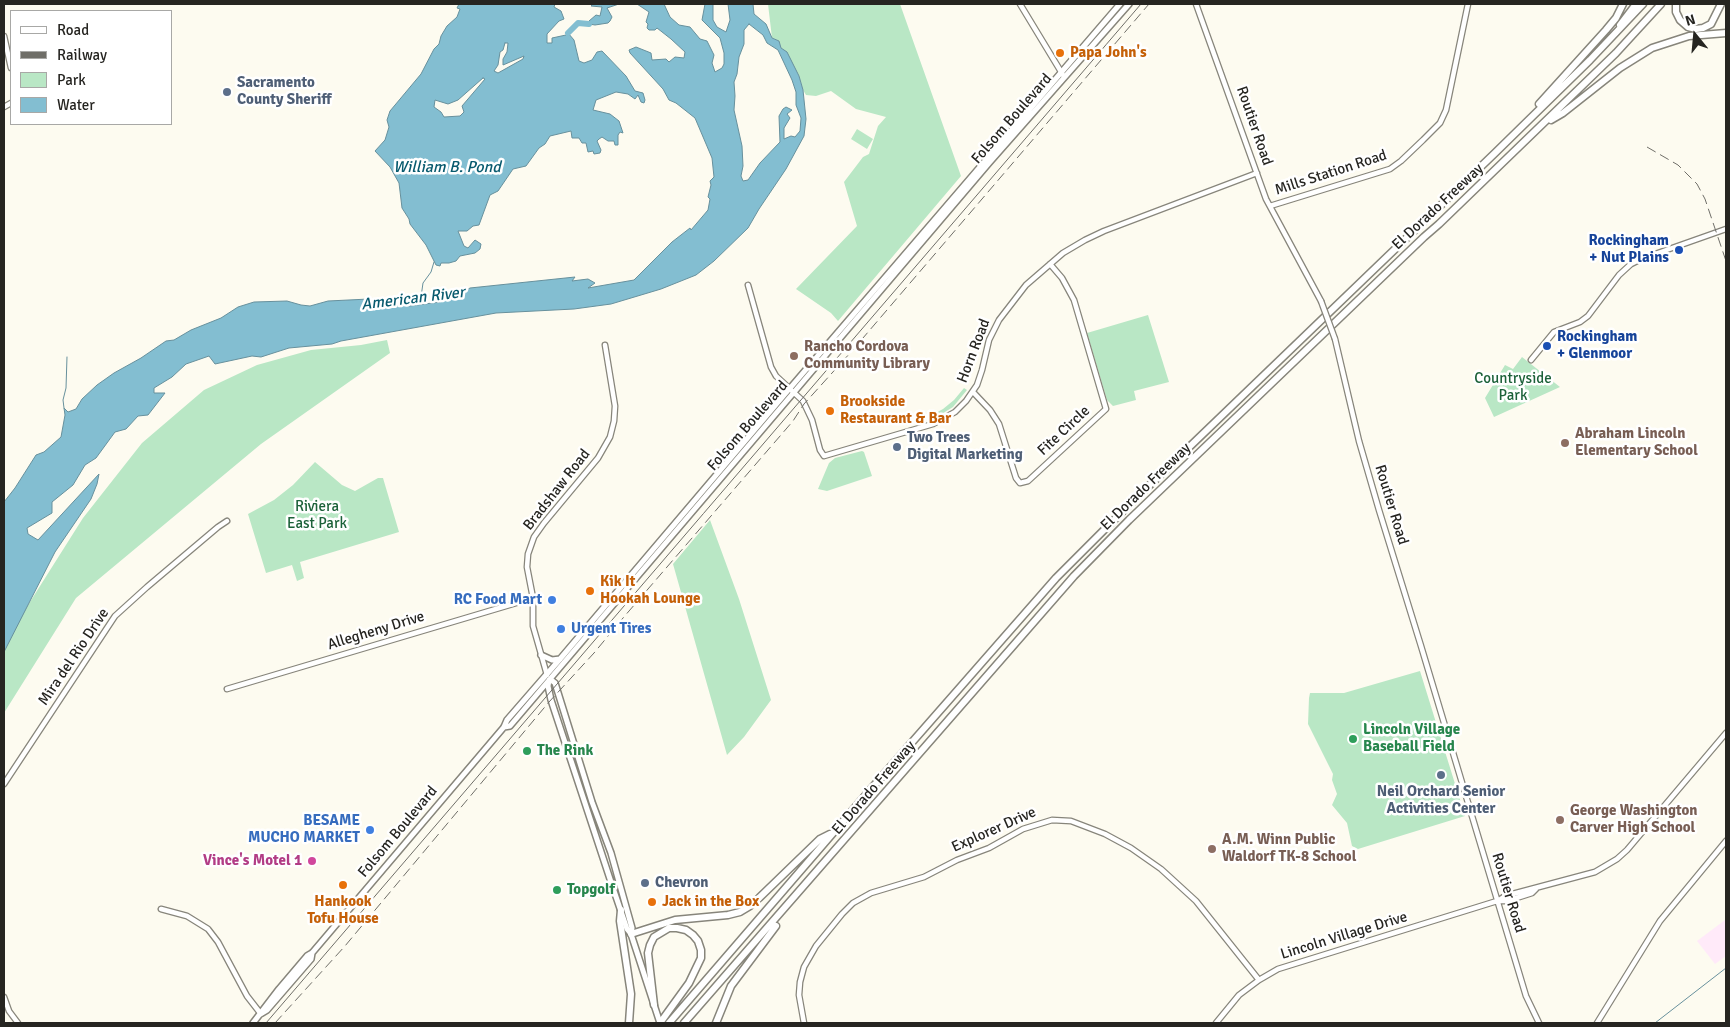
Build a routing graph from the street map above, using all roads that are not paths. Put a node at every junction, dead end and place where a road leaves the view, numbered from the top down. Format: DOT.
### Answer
graph roads {
  1 [pos="1020,4"];
  2 [pos="1122,4"];
  3 [pos="1129,4"];
  4 [pos="1196,4"];
  5 [pos="1468,4"];
  6 [pos="1623,4"];
  7 [pos="1636,4"];
  8 [pos="1643,4"];
  9 [pos="1661,4"];
  10 [pos="1676,4"];
  11 [pos="1721,4"];
  12 [pos="1113,22"];
  13 [pos="1726,33"];
  14 [pos="4,36"];
  15 [pos="1613,37"];
  16 [pos="10,63"];
  17 [pos="1063,75"];
  18 [pos="1543,124"];
  19 [pos="1495,153"];
  20 [pos="1257,174"];
  21 [pos="1270,206"];
  22 [pos="1726,229"];
  23 [pos="1050,264"];
  24 [pos="748,285"];
  25 [pos="874,290"];
  26 [pos="861,314"];
  27 [pos="836,334"];
  28 [pos="605,345"];
  29 [pos="825,356"];
  30 [pos="1531,360"];
  31 [pos="792,390"];
  32 [pos="973,392"];
  33 [pos="745,441"];
  34 [pos="730,466"];
  35 [pos="227,521"];
  36 [pos="533,598"];
  37 [pos="541,655"];
  38 [pos="560,659"];
  39 [pos="547,673"];
  40 [pos="550,679"];
  41 [pos="227,689"];
  42 [pos="536,696"];
  43 [pos="551,700"];
  44 [pos="504,727"];
  45 [pos="1726,733"];
  46 [pos="4,784"];
  47 [pos="834,832"];
  48 [pos="1726,841"];
  49 [pos="602,853"];
  50 [pos="618,876"];
  51 [pos="805,887"];
  52 [pos="1497,902"];
  53 [pos="161,909"];
  54 [pos="621,910"];
  55 [pos="631,934"];
  56 [pos="1259,980"];
  57 [pos="4,996"];
  58 [pos="654,1006"];
  59 [pos="261,1014"];
  60 [pos="18,1023"];
  61 [pos="253,1023"];
  62 [pos="629,1023"];
  63 [pos="660,1023"];
  64 [pos="669,1023"];
  65 [pos="685,1023"];
  66 [pos="716,1023"];
  67 [pos="804,1023"];
  68 [pos="1216,1023"];
  69 [pos="1539,1023"];
  70 [pos="1598,1023"];
  1 -- 17 [label="street"];
  2 -- 12 [label="main road"];
  2 -- 17 [label="main road, Folsom Boulevard"];
  3 -- 12 [label="main road, Folsom Boulevard"];
  4 -- 20 [label="street, Routier Road"];
  5 -- 21 [label="street, Mills Station Road"];
  6 -- 19 [label="highway"];
  7 -- 15 [label="highway"];
  8 -- 15 [label="highway, El Dorado Freeway"];
  9 -- 18 [label="highway, El Dorado Freeway"];
  10 -- 11 [label="highway"];
  12 -- 17 [label="main road, Folsom Boulevard"];
  13 -- 18 [label="highway"];
  14 -- 16 [label="street"];
  15 -- 19 [label="highway, El Dorado Freeway"];
  17 -- 25 [label="main road, Folsom Boulevard"];
  17 -- 26 [label="main road, Folsom Boulevard"];
  18 -- 51 [label="highway, El Dorado Freeway"];
  19 -- 47 [label="highway, El Dorado Freeway"];
  20 -- 21 [label="street, Routier Road"];
  20 -- 23 [label="street, Horn Road"];
  21 -- 52 [label="street, Routier Road, bridge"];
  22 -- 30 [label="street"];
  23 -- 32 [label="street, Horn Road"];
  23 -- 32 [label="street, Fite Circle"];
  24 -- 31 [label="street"];
  25 -- 26 [label="main road"];
  25 -- 27 [label="main road, Folsom Boulevard"];
  26 -- 29 [label="main road, Folsom Boulevard"];
  27 -- 29 [label="main road"];
  27 -- 31 [label="main road, Folsom Boulevard"];
  28 -- 36 [label="street, Bradshaw Road"];
  29 -- 31 [label="main road, Folsom Boulevard"];
  31 -- 32 [label="street, Horn Road"];
  31 -- 33 [label="main road, Folsom Boulevard"];
  31 -- 34 [label="main road, Folsom Boulevard"];
  33 -- 34 [label="main road"];
  33 -- 38 [label="main road, Folsom Boulevard"];
  34 -- 40 [label="main road, Folsom Boulevard"];
  35 -- 46 [label="street, Mira del Rio Drive"];
  36 -- 37 [label="street, Bradshaw Road"];
  36 -- 41 [label="street, Allegheny Drive"];
  37 -- 38 [label="main road"];
  37 -- 39 [label="street, Bradshaw Road"];
  38 -- 39 [label="main road, Folsom Boulevard"];
  39 -- 40 [label="street, Bradshaw Road"];
  39 -- 44 [label="main road, Folsom Boulevard"];
  40 -- 42 [label="main road, Folsom Boulevard"];
  40 -- 43 [label="main road, Bradshaw Road"];
  40 -- 50 [label="main road, Bradshaw Road"];
  42 -- 43 [label="main road"];
  42 -- 44 [label="main road, Folsom Boulevard"];
  43 -- 49 [label="main road, Bradshaw Road"];
  44 -- 59 [label="main road, Folsom Boulevard"];
  45 -- 52 [label="street, Lincoln Village Drive"];
  47 -- 55 [label="highway"];
  47 -- 64 [label="highway, El Dorado Freeway"];
  48 -- 70 [label="street"];
  49 -- 50 [label="main road"];
  49 -- 54 [label="main road, Bradshaw Road"];
  50 -- 55 [label="main road, Bradshaw Road"];
  51 -- 65 [label="highway, El Dorado Freeway"];
  51 -- 66 [label="highway"];
  52 -- 56 [label="street, Lincoln Village Drive"];
  52 -- 69 [label="street, Routier Road"];
  53 -- 59 [label="street"];
  54 -- 55 [label="main road, Bradshaw Road"];
  54 -- 62 [label="highway"];
  55 -- 58 [label="main road, Bradshaw Road"];
  56 -- 67 [label="street, Explorer Drive"];
  56 -- 68 [label="street, Lincoln Village Drive"];
  57 -- 60 [label="street"];
  58 -- 63 [label="main road, Bradshaw Road"];
  58 -- 63 [label="highway"];
  59 -- 61 [label="main road, Folsom Boulevard"];
}
